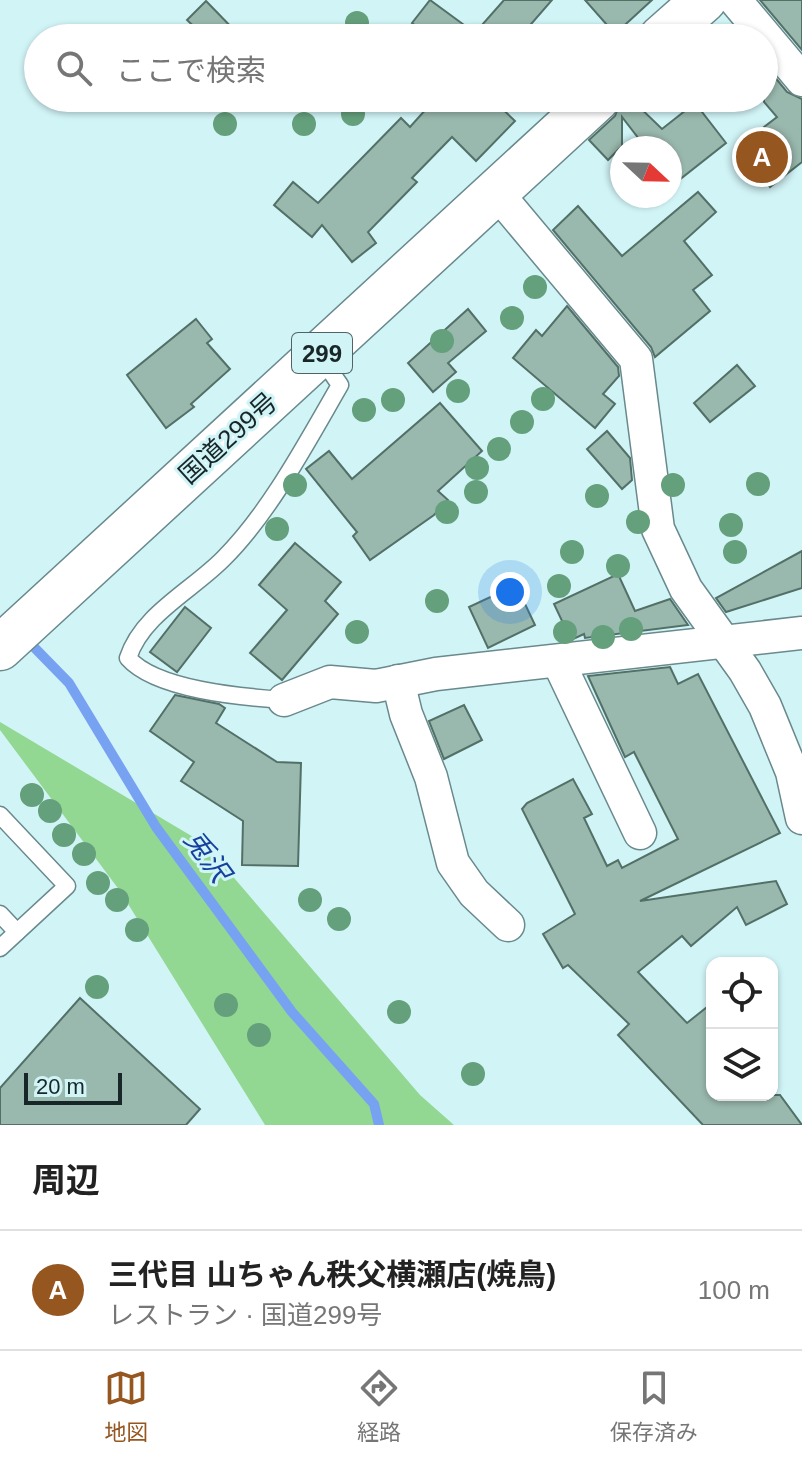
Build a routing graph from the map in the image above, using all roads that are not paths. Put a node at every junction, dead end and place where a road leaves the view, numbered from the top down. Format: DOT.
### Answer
graph roads {
  1 [pos="735,0"];
  2 [pos="755,24"];
  3 [pos="778,51"];
  4 [pos="802,80"];
  5 [pos="583,112"];
  6 [pos="497,193"];
  7 [pos="319,355"];
  8 [pos="802,633"];
  9 [pos="724,644"];
  10 [pos="0,648"];
  11 [pos="558,661"];
  12 [pos="398,681"];
  13 [pos="284,700"];
  14 [pos="0,815"];
  15 [pos="802,818"];
  16 [pos="640,833"];
  17 [pos="0,914"];
  18 [pos="508,925"];
  19 [pos="17,932"];
  20 [pos="0,948"];
  1 -- 2 [label="street"];
  3 -- 4 [label="street"];
  5 -- 6 [label="highway, 国道299号 / 299"];
  6 -- 7 [label="highway, 国道299号 / 299"];
  6 -- 9 [label="street"];
  7 -- 10 [label="highway, 国道299号 / 299"];
  7 -- 13 [label="lane"];
  8 -- 9 [label="street"];
  9 -- 11 [label="street"];
  9 -- 15 [label="street"];
  11 -- 12 [label="street"];
  11 -- 16 [label="street"];
  12 -- 13 [label="street"];
  12 -- 18 [label="street"];
  14 -- 19 [label="lane"];
  17 -- 19 [label="lane"];
  19 -- 20 [label="lane"];
}
